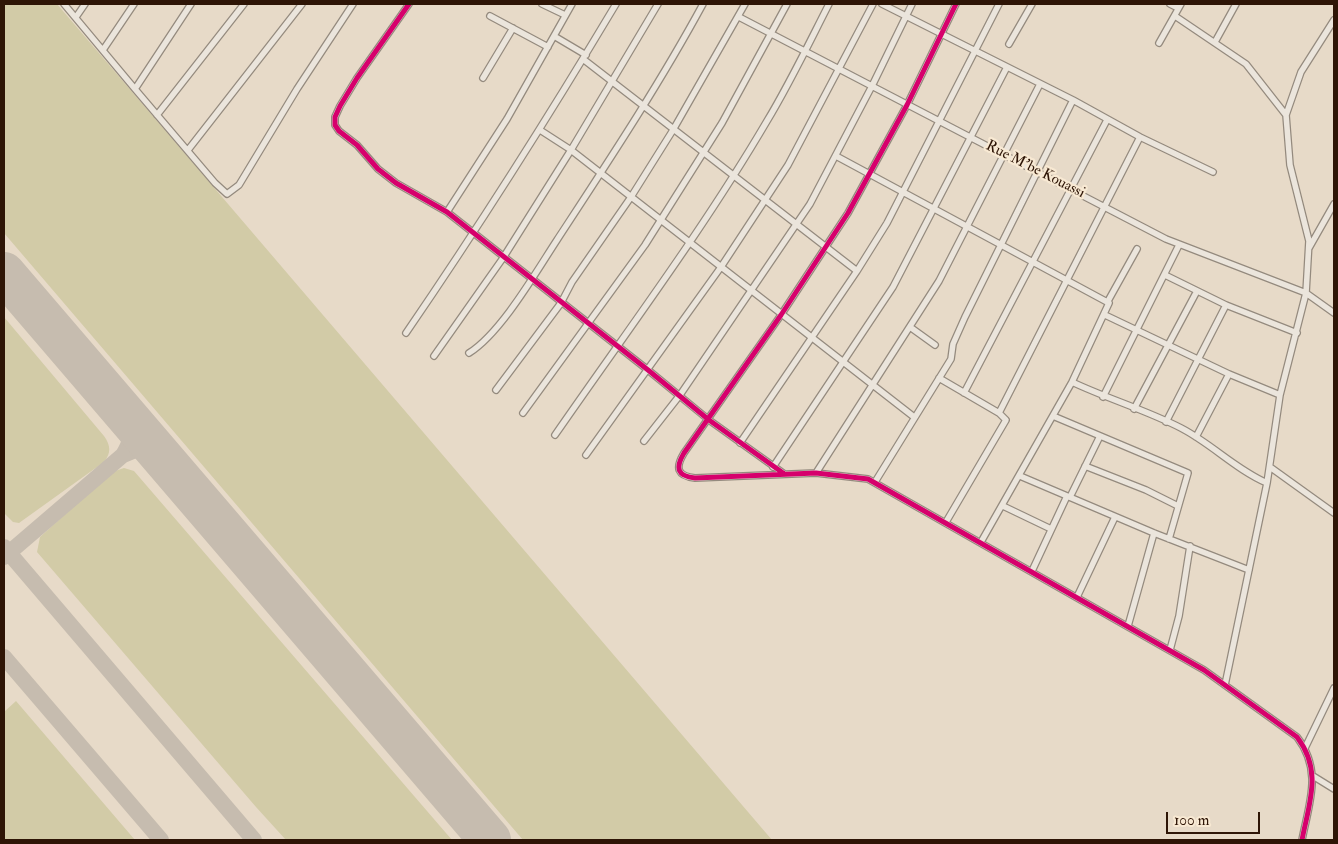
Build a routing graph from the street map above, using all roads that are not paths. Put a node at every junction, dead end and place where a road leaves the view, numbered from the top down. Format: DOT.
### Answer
graph roads {
  1 [pos="64,4"];
  2 [pos="84,4"];
  3 [pos="134,4"];
  4 [pos="191,4"];
  5 [pos="244,4"];
  6 [pos="302,4"];
  7 [pos="353,4"];
  8 [pos="409,4"];
  9 [pos="542,4"];
  10 [pos="572,4"];
  11 [pos="616,4"];
  12 [pos="658,4"];
  13 [pos="703,4"];
  14 [pos="746,4"];
  15 [pos="787,4"];
  16 [pos="829,4"];
  17 [pos="873,4"];
  18 [pos="882,4"];
  19 [pos="912,4"];
  20 [pos="956,4"];
  21 [pos="998,4"];
  22 [pos="1032,4"];
  23 [pos="1170,4"];
  24 [pos="1236,4"];
  25 [pos="1180,6"];
  26 [pos="565,15"];
  27 [pos="490,16"];
  28 [pos="906,16"];
  29 [pos="1175,16"];
  30 [pos="76,17"];
  31 [pos="739,17"];
  32 [pos="1334,20"];
  33 [pos="513,28"];
  34 [pos="771,34"];
  35 [pos="941,34"];
  36 [pos="554,36"];
  37 [pos="1214,42"];
  38 [pos="1159,43"];
  39 [pos="1009,44"];
  40 [pos="548,47"];
  41 [pos="104,50"];
  42 [pos="975,50"];
  43 [pos="805,52"];
  44 [pos="585,56"];
  45 [pos="1007,68"];
  46 [pos="839,70"];
  47 [pos="483,78"];
  48 [pos="612,81"];
  49 [pos="1040,84"];
  50 [pos="872,86"];
  51 [pos="135,89"];
  52 [pos="1073,100"];
  53 [pos="644,105"];
  54 [pos="907,105"];
  55 [pos="158,115"];
  56 [pos="1286,115"];
  57 [pos="1107,120"];
  58 [pos="940,121"];
  59 [pos="540,130"];
  60 [pos="673,130"];
  61 [pos="972,137"];
  62 [pos="1140,138"];
  63 [pos="188,150"];
  64 [pos="571,150"];
  65 [pos="703,152"];
  66 [pos="836,156"];
  67 [pos="1005,156"];
  68 [pos="1212,172"];
  69 [pos="1037,173"];
  70 [pos="600,174"];
  71 [pos="869,174"];
  72 [pos="734,175"];
  73 [pos="1071,189"];
  74 [pos="902,192"];
  75 [pos="631,197"];
  76 [pos="766,200"];
  77 [pos="1334,204"];
  78 [pos="1104,206"];
  79 [pos="934,209"];
  80 [pos="447,212"];
  81 [pos="661,220"];
  82 [pos="797,224"];
  83 [pos="966,227"];
  84 [pos="474,234"];
  85 [pos="690,243"];
  86 [pos="1001,244"];
  87 [pos="1179,245"];
  88 [pos="826,246"];
  89 [pos="1137,249"];
  90 [pos="1308,249"];
  91 [pos="503,258"];
  92 [pos="1033,261"];
  93 [pos="721,267"];
  94 [pos="857,271"];
  95 [pos="1165,274"];
  96 [pos="1066,278"];
  97 [pos="532,279"];
  98 [pos="750,291"];
  99 [pos="1197,291"];
  100 [pos="1306,293"];
  101 [pos="1108,301"];
  102 [pos="562,303"];
  103 [pos="1226,306"];
  104 [pos="1334,313"];
  105 [pos="781,315"];
  106 [pos="1105,315"];
  107 [pos="589,324"];
  108 [pos="910,327"];
  109 [pos="1137,332"];
  110 [pos="406,333"];
  111 [pos="1297,333"];
  112 [pos="812,338"];
  113 [pos="935,345"];
  114 [pos="618,346"];
  115 [pos="1167,346"];
  116 [pos="469,353"];
  117 [pos="434,356"];
  118 [pos="1199,360"];
  119 [pos="842,362"];
  120 [pos="648,370"];
  121 [pos="1229,374"];
  122 [pos="939,378"];
  123 [pos="1072,382"];
  124 [pos="871,385"];
  125 [pos="496,390"];
  126 [pos="964,393"];
  127 [pos="680,395"];
  128 [pos="1280,395"];
  129 [pos="1103,397"];
  130 [pos="1134,409"];
  131 [pos="523,413"];
  132 [pos="999,413"];
  133 [pos="1053,416"];
  134 [pos="914,417"];
  135 [pos="709,420"];
  136 [pos="1166,422"];
  137 [pos="555,435"];
  138 [pos="1100,436"];
  139 [pos="1196,437"];
  140 [pos="644,441"];
  141 [pos="740,443"];
  142 [pos="586,455"];
  143 [pos="1085,466"];
  144 [pos="773,467"];
  145 [pos="1270,467"];
  146 [pos="783,473"];
  147 [pos="816,473"];
  148 [pos="1020,476"];
  149 [pos="875,482"];
  150 [pos="1267,483"];
  151 [pos="1068,497"];
  152 [pos="1003,506"];
  153 [pos="1178,506"];
  154 [pos="1334,513"];
  155 [pos="1115,517"];
  156 [pos="946,522"];
  157 [pos="1051,529"];
  158 [pos="1154,533"];
  159 [pos="1169,539"];
  160 [pos="981,542"];
  161 [pos="1190,546"];
  162 [pos="1249,570"];
  163 [pos="1032,571"];
  164 [pos="1077,597"];
  165 [pos="1128,626"];
  166 [pos="1170,650"];
  167 [pos="1225,685"];
  168 [pos="1334,688"];
  169 [pos="1305,748"];
  170 [pos="1313,776"];
  171 [pos="1334,789"];
  172 [pos="1302,840"];
  1 -- 30 [label="street"];
  2 -- 30 [label="street"];
  3 -- 41 [label="street"];
  4 -- 51 [label="street"];
  5 -- 55 [label="street"];
  6 -- 63 [label="street"];
  7 -- 63 [label="street"];
  8 -- 80 [label="street"];
  9 -- 26 [label="street"];
  10 -- 26 [label="street"];
  11 -- 44 [label="street"];
  12 -- 48 [label="street"];
  13 -- 53 [label="street"];
  14 -- 31 [label="street"];
  15 -- 34 [label="street"];
  16 -- 43 [label="street"];
  17 -- 46 [label="street"];
  18 -- 28 [label="street"];
  19 -- 28 [label="street"];
  20 -- 35 [label="street"];
  21 -- 42 [label="street"];
  22 -- 39 [label="street"];
  23 -- 25 [label="street"];
  24 -- 37 [label="street"];
  25 -- 29 [label="street"];
  26 -- 36 [label="street"];
  27 -- 33 [label="street"];
  28 -- 35 [label="street"];
  28 -- 50 [label="street"];
  29 -- 37 [label="street"];
  29 -- 38 [label="street"];
  30 -- 41 [label="street"];
  31 -- 34 [label="street, Rue M'be Kouassi"];
  31 -- 60 [label="street"];
  32 -- 56 [label="street"];
  33 -- 40 [label="street"];
  33 -- 47 [label="street"];
  34 -- 43 [label="street, Rue M'be Kouassi"];
  34 -- 65 [label="street"];
  35 -- 42 [label="street"];
  35 -- 54 [label="street"];
  36 -- 40 [label="street"];
  36 -- 44 [label="street"];
  37 -- 56 [label="street"];
  40 -- 80 [label="street"];
  41 -- 51 [label="street"];
  42 -- 45 [label="street"];
  42 -- 58 [label="street"];
  43 -- 46 [label="street, Rue M'be Kouassi"];
  43 -- 72 [label="street"];
  44 -- 48 [label="street"];
  44 -- 59 [label="street"];
  45 -- 49 [label="street"];
  45 -- 61 [label="street"];
  46 -- 50 [label="street, Rue M'be Kouassi"];
  46 -- 76 [label="street"];
  48 -- 53 [label="street"];
  48 -- 64 [label="street"];
  49 -- 52 [label="street"];
  49 -- 67 [label="street"];
  50 -- 54 [label="street, Rue M'be Kouassi"];
  50 -- 66 [label="street"];
  51 -- 55 [label="street"];
  52 -- 57 [label="street"];
  52 -- 69 [label="street"];
  53 -- 60 [label="street"];
  53 -- 70 [label="street"];
  54 -- 58 [label="street, Rue M'be Kouassi"];
  54 -- 71 [label="street"];
  55 -- 63 [label="street"];
  56 -- 90 [label="street"];
  57 -- 62 [label="street"];
  57 -- 73 [label="street"];
  58 -- 61 [label="street, Rue M'be Kouassi"];
  58 -- 74 [label="street"];
  59 -- 64 [label="street"];
  59 -- 84 [label="street"];
  60 -- 65 [label="street"];
  60 -- 75 [label="street"];
  61 -- 67 [label="street, Rue M'be Kouassi"];
  61 -- 79 [label="street"];
  62 -- 68 [label="street"];
  62 -- 78 [label="street"];
  64 -- 70 [label="street"];
  64 -- 91 [label="street"];
  65 -- 72 [label="street"];
  65 -- 81 [label="street"];
  66 -- 71 [label="street"];
  66 -- 82 [label="street"];
  67 -- 69 [label="street, Rue M'be Kouassi"];
  67 -- 83 [label="street"];
  69 -- 73 [label="street, Rue M'be Kouassi"];
  69 -- 86 [label="street"];
  70 -- 75 [label="street"];
  70 -- 97 [label="street"];
  71 -- 74 [label="street"];
  71 -- 88 [label="street"];
  72 -- 76 [label="street"];
  72 -- 85 [label="street"];
  73 -- 78 [label="street, Rue M'be Kouassi"];
  73 -- 92 [label="street"];
  74 -- 79 [label="street"];
  74 -- 94 [label="street"];
  75 -- 81 [label="street"];
  75 -- 102 [label="street"];
  76 -- 82 [label="street"];
  76 -- 93 [label="street"];
  77 -- 90 [label="street"];
  78 -- 87 [label="street, Rue M'be Kouassi"];
  78 -- 96 [label="street"];
  79 -- 83 [label="street"];
  79 -- 119 [label="street"];
  80 -- 84 [label="street"];
  81 -- 85 [label="street"];
  81 -- 107 [label="street"];
  82 -- 88 [label="street"];
  82 -- 98 [label="street"];
  83 -- 86 [label="street"];
  83 -- 108 [label="street"];
  84 -- 91 [label="street"];
  84 -- 110 [label="street"];
  85 -- 93 [label="street"];
  85 -- 114 [label="street"];
  86 -- 92 [label="street"];
  86 -- 122 [label="street"];
  87 -- 95 [label="street"];
  87 -- 100 [label="street, Rue M'be Kouassi"];
  88 -- 94 [label="street"];
  88 -- 105 [label="street"];
  89 -- 101 [label="street"];
  90 -- 100 [label="street"];
  91 -- 97 [label="street"];
  91 -- 117 [label="street"];
  92 -- 96 [label="street"];
  92 -- 126 [label="street"];
  93 -- 98 [label="street"];
  93 -- 120 [label="street"];
  94 -- 112 [label="street"];
  95 -- 99 [label="street"];
  95 -- 109 [label="street"];
  96 -- 101 [label="street"];
  96 -- 132 [label="street"];
  97 -- 102 [label="street"];
  97 -- 116 [label="street"];
  98 -- 105 [label="street"];
  98 -- 127 [label="street"];
  99 -- 103 [label="street"];
  99 -- 115 [label="street"];
  100 -- 104 [label="street, Rue M'be Kouassi"];
  100 -- 111 [label="street"];
  101 -- 106 [label="street"];
  102 -- 107 [label="street"];
  102 -- 125 [label="street"];
  103 -- 111 [label="street"];
  103 -- 118 [label="street"];
  105 -- 112 [label="street"];
  105 -- 135 [label="street"];
  106 -- 109 [label="street"];
  106 -- 123 [label="street"];
  107 -- 114 [label="street"];
  107 -- 131 [label="street"];
  108 -- 113 [label="street"];
  108 -- 124 [label="street"];
  109 -- 115 [label="street"];
  109 -- 129 [label="street"];
  111 -- 128 [label="street"];
  112 -- 119 [label="street"];
  112 -- 141 [label="street"];
  114 -- 120 [label="street"];
  114 -- 137 [label="street"];
  115 -- 118 [label="street"];
  115 -- 130 [label="street"];
  118 -- 121 [label="street"];
  118 -- 136 [label="street"];
  119 -- 124 [label="street"];
  119 -- 144 [label="street"];
  120 -- 127 [label="street"];
  120 -- 142 [label="street"];
  121 -- 128 [label="street"];
  121 -- 139 [label="street"];
  122 -- 126 [label="street"];
  122 -- 134 [label="street"];
  123 -- 129 [label="street"];
  123 -- 133 [label="street"];
  124 -- 134 [label="street"];
  124 -- 147 [label="street"];
  126 -- 132 [label="street"];
  127 -- 135 [label="street"];
  127 -- 140 [label="street"];
  128 -- 145 [label="street"];
  129 -- 130 [label="street"];
  130 -- 136 [label="street"];
  132 -- 156 [label="street"];
  133 -- 138 [label="street"];
  133 -- 148 [label="street"];
  134 -- 149 [label="street"];
  135 -- 141 [label="street"];
  135 -- 146 [label="street"];
  136 -- 139 [label="street"];
  138 -- 143 [label="street"];
  138 -- 153 [label="street"];
  139 -- 150 [label="street"];
  141 -- 144 [label="street"];
  143 -- 151 [label="street"];
  143 -- 153 [label="street"];
  144 -- 146 [label="street"];
  145 -- 150 [label="street"];
  145 -- 154 [label="street"];
  146 -- 147 [label="street"];
  147 -- 149 [label="street"];
  148 -- 151 [label="street"];
  148 -- 152 [label="street"];
  149 -- 156 [label="street"];
  150 -- 162 [label="street"];
  151 -- 155 [label="street"];
  151 -- 157 [label="street"];
  152 -- 157 [label="street"];
  152 -- 160 [label="street"];
  153 -- 159 [label="street"];
  155 -- 158 [label="street"];
  155 -- 164 [label="street"];
  156 -- 160 [label="street"];
  157 -- 163 [label="street"];
  158 -- 159 [label="street"];
  158 -- 165 [label="street"];
  159 -- 161 [label="street"];
  160 -- 163 [label="street"];
  161 -- 162 [label="street"];
  161 -- 166 [label="street"];
  162 -- 167 [label="street"];
  163 -- 164 [label="street"];
  164 -- 165 [label="street"];
  165 -- 166 [label="street"];
  166 -- 167 [label="street"];
  167 -- 169 [label="street"];
  168 -- 169 [label="street"];
  169 -- 170 [label="street"];
  170 -- 171 [label="street"];
  170 -- 172 [label="street"];
}
